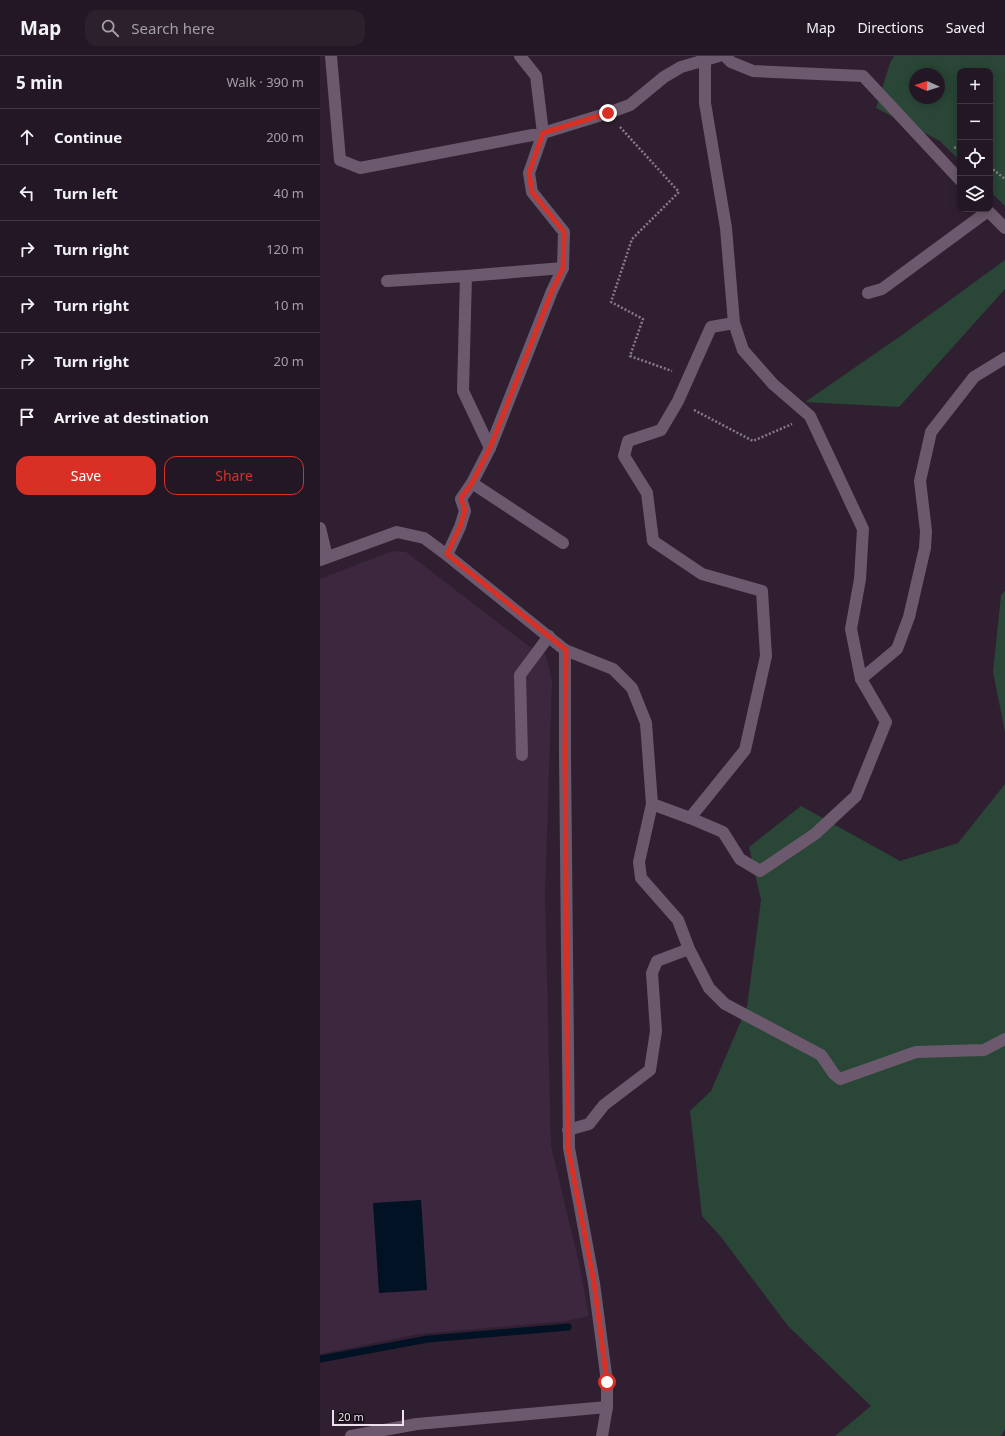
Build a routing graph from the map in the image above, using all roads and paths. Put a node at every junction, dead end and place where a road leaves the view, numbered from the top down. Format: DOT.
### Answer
graph roads {
  1 [pos="331,56"];
  2 [pos="520,56"];
  3 [pos="719,56"];
  4 [pos="725,56"];
  5 [pos="704,59"];
  6 [pos="608,113"];
  7 [pos="543,133"];
  8 [pos="993,169"];
  9 [pos="957,177"];
  10 [pos="1005,179"];
  11 [pos="984,212"];
  12 [pos="989,212"];
  13 [pos="1005,228"];
  14 [pos="563,268"];
  15 [pos="466,276"];
  16 [pos="387,281"];
  17 [pos="868,293"];
  18 [pos="734,323"];
  19 [pos="1005,358"];
  20 [pos="688,376"];
  21 [pos="678,401"];
  22 [pos="810,416"];
  23 [pos="490,448"];
  24 [pos="472,483"];
  25 [pos="320,528"];
  26 [pos="563,543"];
  27 [pos="447,554"];
  28 [pos="323,559"];
  29 [pos="549,636"];
  30 [pos="566,650"];
  31 [pos="861,679"];
  32 [pos="522,755"];
  33 [pos="652,804"];
  34 [pos="690,818"];
  35 [pos="689,949"];
  36 [pos="1005,1039"];
  37 [pos="568,1130"];
  38 [pos="607,1408"];
  39 [pos="351,1436"];
  40 [pos="602,1436"];
  1 -- 7 [label="street"];
  2 -- 7 [label="street"];
  3 -- 5 [label="street"];
  4 -- 9 [label="street"];
  5 -- 6 [label="street"];
  5 -- 18 [label="street"];
  6 -- 7 [label="street"];
  6 -- 20 [label="path"];
  7 -- 14 [label="street"];
  8 -- 10 [label="path"];
  11 -- 17 [label="street"];
  12 -- 13 [label="street"];
  14 -- 15 [label="street"];
  14 -- 23 [label="street"];
  15 -- 16 [label="street"];
  15 -- 23 [label="street"];
  18 -- 20 [label="street"];
  18 -- 22 [label="street"];
  19 -- 31 [label="street"];
  20 -- 21 [label="street"];
  21 -- 22 [label="path"];
  21 -- 34 [label="street"];
  22 -- 31 [label="street"];
  23 -- 24 [label="street"];
  24 -- 26 [label="street"];
  24 -- 27 [label="street"];
  25 -- 28 [label="street"];
  27 -- 28 [label="street"];
  27 -- 29 [label="street"];
  29 -- 30 [label="street"];
  29 -- 32 [label="street"];
  30 -- 33 [label="street"];
  30 -- 37 [label="street"];
  31 -- 34 [label="street"];
  33 -- 34 [label="street"];
  33 -- 35 [label="street"];
  35 -- 36 [label="street"];
  35 -- 37 [label="street"];
  37 -- 38 [label="street"];
  38 -- 39 [label="street"];
  38 -- 40 [label="street"];
}
